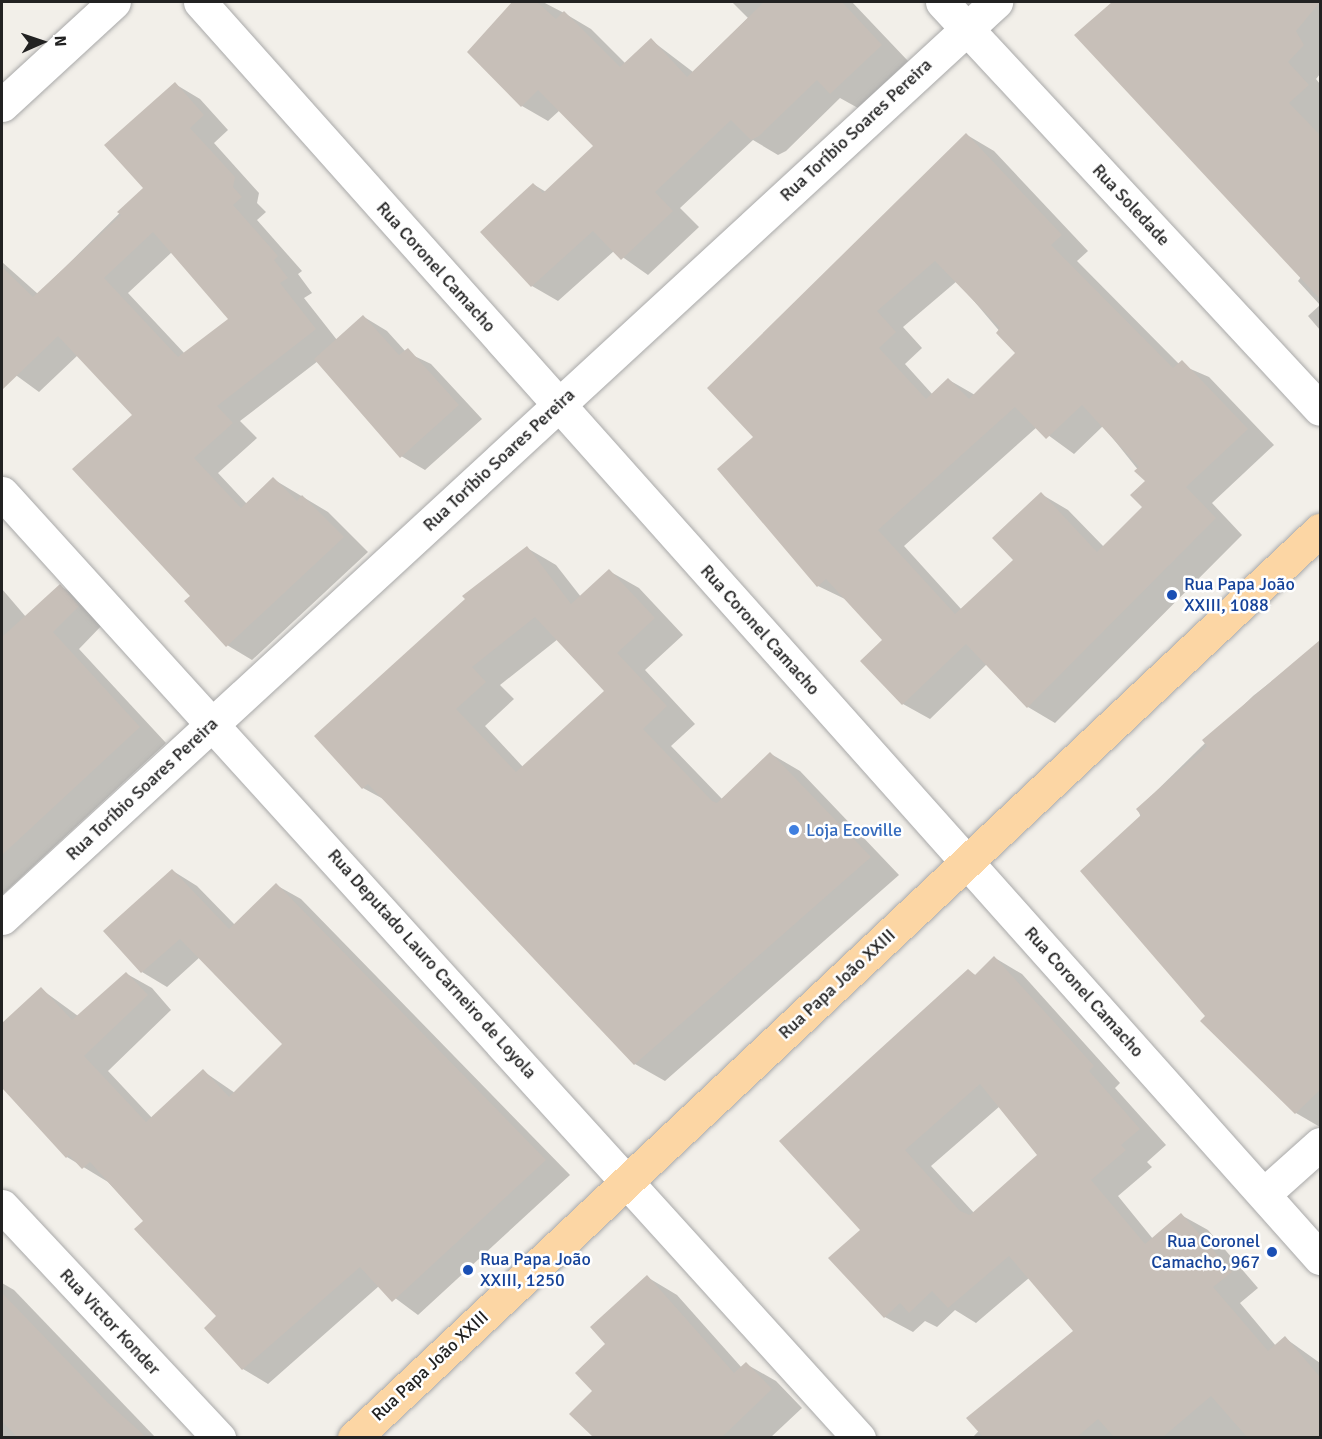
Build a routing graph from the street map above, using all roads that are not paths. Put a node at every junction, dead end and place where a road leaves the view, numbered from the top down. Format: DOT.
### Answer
graph roads {
  1 [pos="114,2"];
  2 [pos="200,2"];
  3 [pos="942,2"];
  4 [pos="996,2"];
  5 [pos="967,28"];
  6 [pos="2,105"];
  7 [pos="558,405"];
  8 [pos="1320,409"];
  9 [pos="2,494"];
  10 [pos="1320,530"];
  11 [pos="213,724"];
  12 [pos="968,862"];
  13 [pos="2,918"];
  14 [pos="1320,1144"];
  15 [pos="629,1179"];
  16 [pos="1264,1194"];
  17 [pos="2,1206"];
  18 [pos="1320,1258"];
  19 [pos="219,1437"];
  20 [pos="354,1437"];
  21 [pos="859,1437"];
  1 -- 6 [label="street"];
  2 -- 7 [label="street, Rua Coronel Camacho"];
  3 -- 5 [label="street, Rua Soledade"];
  4 -- 5 [label="street, Rua Toríbio Soares Pereira"];
  5 -- 7 [label="street, Rua Toríbio Soares Pereira"];
  5 -- 8 [label="street, Rua Soledade"];
  7 -- 11 [label="street, Rua Toríbio Soares Pereira"];
  7 -- 12 [label="street, Rua Coronel Camacho"];
  9 -- 11 [label="street, Rua Deputado Lauro Carneiro de Loyola"];
  10 -- 12 [label="main road, Rua Papa João XXIII"];
  11 -- 13 [label="street, Rua Toríbio Soares Pereira"];
  11 -- 15 [label="street, Rua Deputado Lauro Carneiro de Loyola"];
  12 -- 15 [label="main road, Rua Papa João XXIII"];
  12 -- 16 [label="street, Rua Coronel Camacho"];
  14 -- 16 [label="street"];
  15 -- 20 [label="main road, Rua Papa João XXIII"];
  15 -- 21 [label="street, Rua Deputado Lauro Carneiro de Loyola"];
  16 -- 18 [label="street, Rua Coronel Camacho"];
  17 -- 19 [label="street, Rua Victor Konder"];
}
